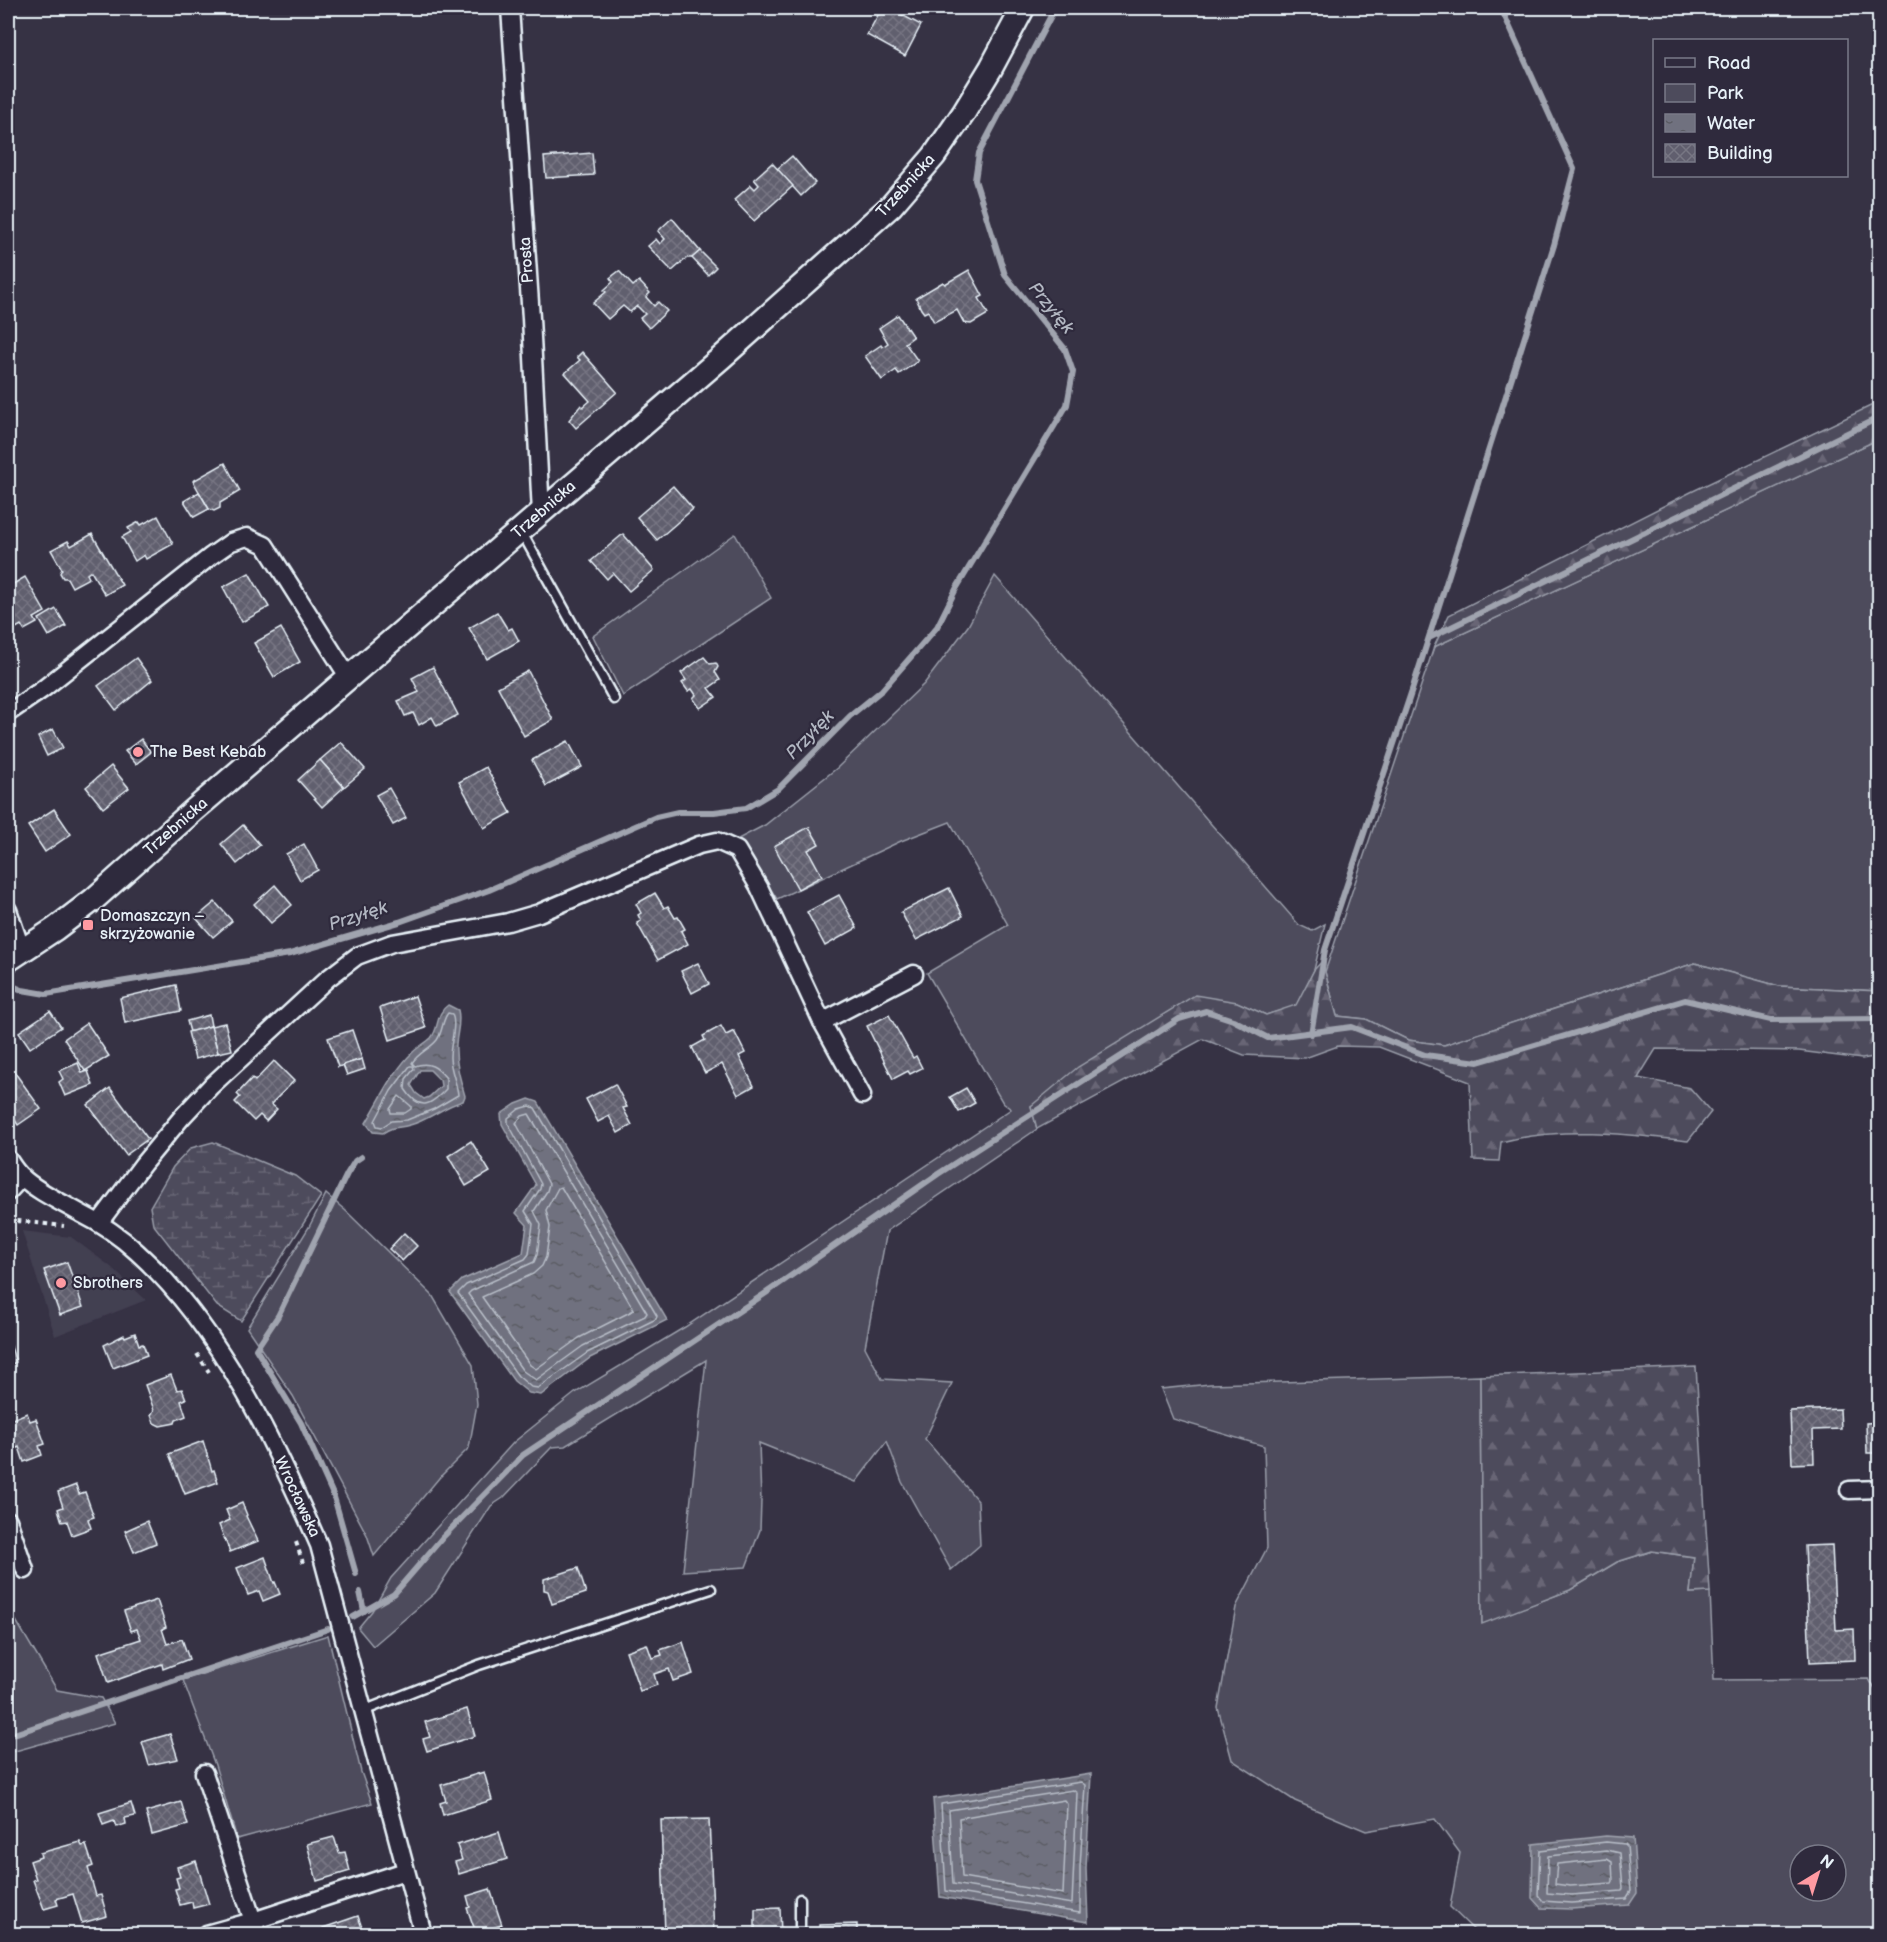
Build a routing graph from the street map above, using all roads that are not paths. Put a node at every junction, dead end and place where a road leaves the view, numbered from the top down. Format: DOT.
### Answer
graph roads {
  1 [pos="510,8"];
  2 [pos="1023,8"];
  3 [pos="541,513"];
  4 [pos="520,531"];
  5 [pos="349,678"];
  6 [pos="614,699"];
  7 [pos="8,712"];
  8 [pos="8,910"];
  9 [pos="13,956"];
  10 [pos="914,974"];
  11 [pos="822,1022"];
  12 [pos="862,1095"];
  13 [pos="8,1159"];
  14 [pos="22,1177"];
  15 [pos="8,1192"];
  16 [pos="99,1223"];
  17 [pos="1880,1489"];
  18 [pos="1849,1490"];
  19 [pos="8,1520"];
  20 [pos="25,1570"];
  21 [pos="711,1589"];
  22 [pos="363,1711"];
  23 [pos="204,1773"];
  24 [pos="405,1871"];
  25 [pos="800,1899"];
  26 [pos="255,1928"];
  27 [pos="206,1935"];
  28 [pos="423,1935"];
  29 [pos="800,1935"];
  1 -- 3 [label="street, Prosta"];
  2 -- 3 [label="street, Trzebnicka"];
  3 -- 4 [label="street, Trzebnicka"];
  4 -- 5 [label="street, Trzebnicka"];
  4 -- 6 [label="lane"];
  5 -- 7 [label="street"];
  5 -- 9 [label="street, Trzebnicka"];
  8 -- 9 [label="street"];
  10 -- 11 [label="street"];
  11 -- 12 [label="street"];
  11 -- 16 [label="street"];
  13 -- 14 [label="street, Wrocławska"];
  14 -- 15 [label="street"];
  14 -- 16 [label="street, Wrocławska"];
  16 -- 22 [label="street, Wrocławska"];
  17 -- 18 [label="street"];
  19 -- 20 [label="street"];
  21 -- 22 [label="lane"];
  22 -- 24 [label="street, Wrocławska"];
  23 -- 26 [label="street"];
  24 -- 26 [label="street"];
  24 -- 28 [label="street, Wrocławska"];
  25 -- 29 [label="lane"];
  26 -- 27 [label="street"];
}
